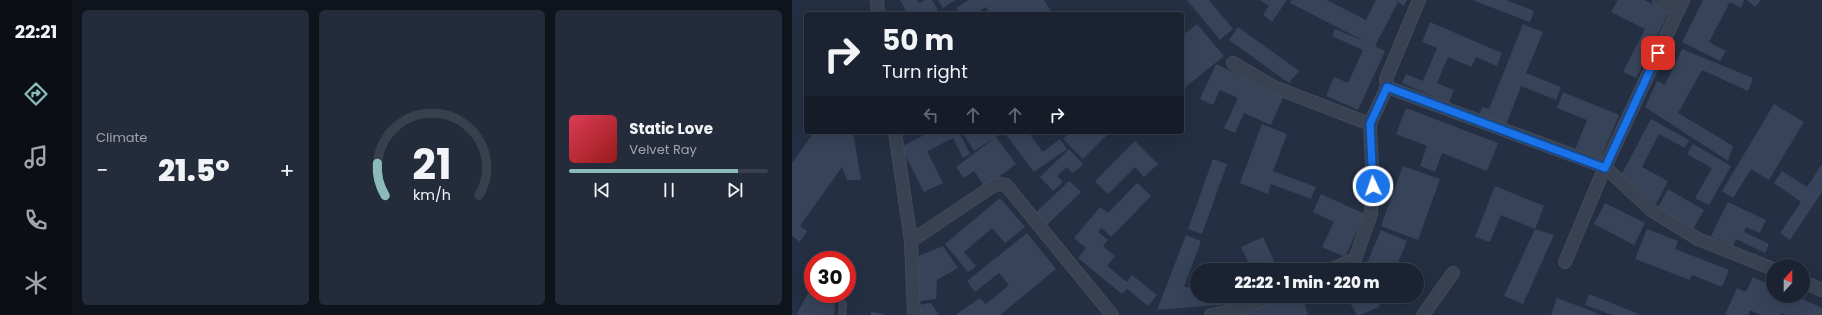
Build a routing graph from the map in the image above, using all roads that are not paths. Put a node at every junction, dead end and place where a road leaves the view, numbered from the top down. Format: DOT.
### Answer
graph roads {
  1 [pos="877,0"];
  2 [pos="1419,0"];
  3 [pos="1659,0"];
  4 [pos="1681,5"];
  5 [pos="878,12"];
  6 [pos="1233,63"];
  7 [pos="1387,87"];
  8 [pos="1370,124"];
  9 [pos="895,134"];
  10 [pos="1605,168"];
  11 [pos="911,241"];
  12 [pos="1566,262"];
  13 [pos="1346,263"];
  14 [pos="1766,266"];
  15 [pos="1452,273"];
  16 [pos="1810,285"];
  17 [pos="1822,290"];
  18 [pos="1255,303"];
  19 [pos="843,304"];
  20 [pos="842,315"];
  21 [pos="914,315"];
  22 [pos="1112,315"];
  23 [pos="1210,315"];
  24 [pos="1423,315"];
  1 -- 5 [label="street"];
  2 -- 7 [label="street"];
  3 -- 4 [label="street"];
  4 -- 10 [label="street"];
  6 -- 8 [label="street"];
  7 -- 8 [label="street"];
  7 -- 10 [label="street"];
  8 -- 13 [label="street"];
  9 -- 11 [label="street"];
  10 -- 12 [label="street"];
  10 -- 14 [label="street"];
  11 -- 21 [label="street"];
  11 -- 22 [label="street"];
  15 -- 24 [label="street"];
  16 -- 17 [label="street"];
  18 -- 23 [label="street"];
  19 -- 20 [label="lane"];
}
